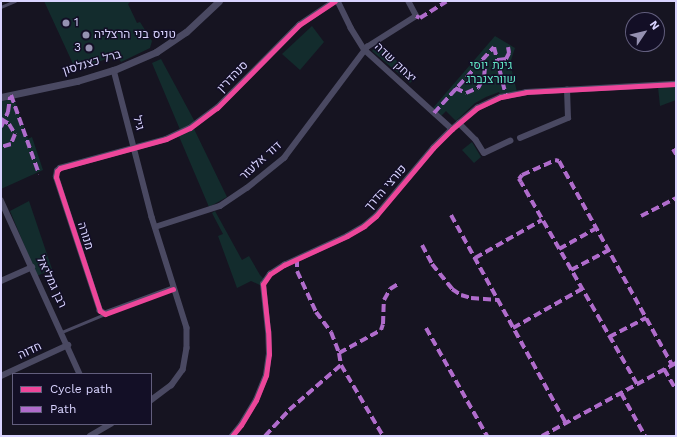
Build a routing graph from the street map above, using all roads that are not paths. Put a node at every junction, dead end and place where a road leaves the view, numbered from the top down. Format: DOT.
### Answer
graph roads {
  1 [pos="15,1"];
  2 [pos="219,1"];
  3 [pos="336,1"];
  4 [pos="408,1"];
  5 [pos="1,7"];
  6 [pos="365,50"];
  7 [pos="114,70"];
  8 [pos="676,84"];
  9 [pos="567,90"];
  10 [pos="1,97"];
  11 [pos="460,123"];
  12 [pos="452,129"];
  13 [pos="520,138"];
  14 [pos="510,142"];
  15 [pos="135,148"];
  16 [pos="1,200"];
  17 [pos="155,227"];
  18 [pos="32,267"];
  19 [pos="1,281"];
  20 [pos="173,289"];
  21 [pos="105,314"];
  22 [pos="62,332"];
  23 [pos="68,346"];
  24 [pos="80,373"];
  25 [pos="1,376"];
  26 [pos="152,399"];
  27 [pos="109,425"];
  28 [pos="90,436"];
  29 [pos="232,436"];
  1 -- 5 [label="lane"];
  2 -- 7 [label="street, ברל כצנלסון"];
  3 -- 6 [label="street, יצחק שדה"];
  3 -- 15 [label="street, סנהדרין"];
  4 -- 6 [label="street, דוד אלעזר"];
  6 -- 12 [label="street, יצחק שדה"];
  6 -- 17 [label="street, דוד אלעזר"];
  7 -- 10 [label="street, ברל כצנלסון"];
  7 -- 15 [label="street, גיל"];
  8 -- 9 [label="street, פורצי הדרך"];
  9 -- 11 [label="street, פורצי הדרך"];
  9 -- 13 [label="street"];
  11 -- 12 [label="street, פורצי הדרך"];
  11 -- 14 [label="street"];
  12 -- 29 [label="street, פורצי הדרך"];
  15 -- 17 [label="street, גיל"];
  15 -- 21 [label="street, מנורה"];
  16 -- 18 [label="street, רבן גמליאל"];
  17 -- 20 [label="street, גיל"];
  18 -- 19 [label="street"];
  18 -- 22 [label="street, רבן גמליאל"];
  20 -- 21 [label="street"];
  20 -- 26 [label="street, גיל"];
  21 -- 22 [label="lane"];
  22 -- 23 [label="street, רבן גמליאל"];
  23 -- 24 [label="street, רבן גמליאל"];
  23 -- 25 [label="street, חדוה"];
  27 -- 28 [label="street"];
}
